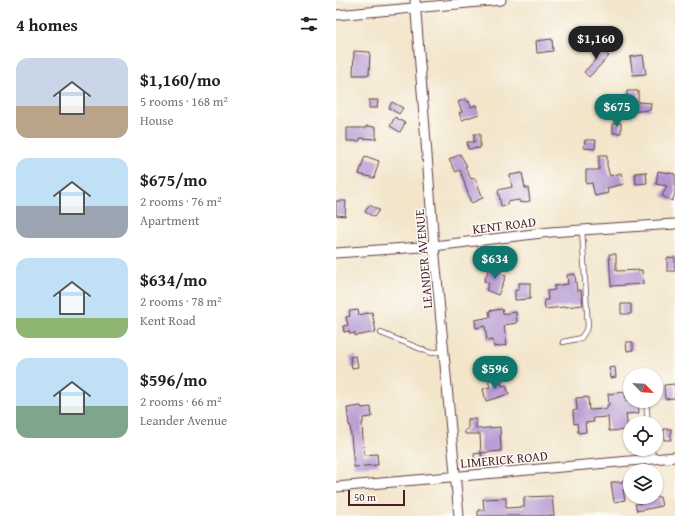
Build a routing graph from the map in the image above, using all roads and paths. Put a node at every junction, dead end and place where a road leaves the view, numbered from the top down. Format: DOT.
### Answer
graph roads {
  1 [pos="501,0"];
  2 [pos="416,4"];
  3 [pos="336,15"];
  4 [pos="675,224"];
  5 [pos="582,230"];
  6 [pos="434,246"];
  7 [pos="336,253"];
  8 [pos="381,333"];
  9 [pos="563,342"];
  10 [pos="444,351"];
  11 [pos="653,456"];
  12 [pos="675,458"];
  13 [pos="653,459"];
  14 [pos="456,476"];
  15 [pos="336,486"];
  16 [pos="459,516"];
  1 -- 2 [label="street"];
  2 -- 3 [label="street"];
  2 -- 6 [label="street, LEANDER AVENUE"];
  4 -- 5 [label="street, KENT ROAD"];
  5 -- 6 [label="street, KENT ROAD"];
  5 -- 9 [label="lane"];
  6 -- 7 [label="street, KENT ROAD"];
  6 -- 10 [label="street, LEANDER AVENUE"];
  8 -- 10 [label="lane"];
  10 -- 14 [label="street, LEANDER AVENUE"];
  11 -- 13 [label="lane"];
  12 -- 13 [label="street, LIMERICK ROAD"];
  13 -- 14 [label="street, LIMERICK ROAD"];
  14 -- 15 [label="street, LIMERICK ROAD"];
  14 -- 16 [label="street, LEANDER AVENUE"];
}
